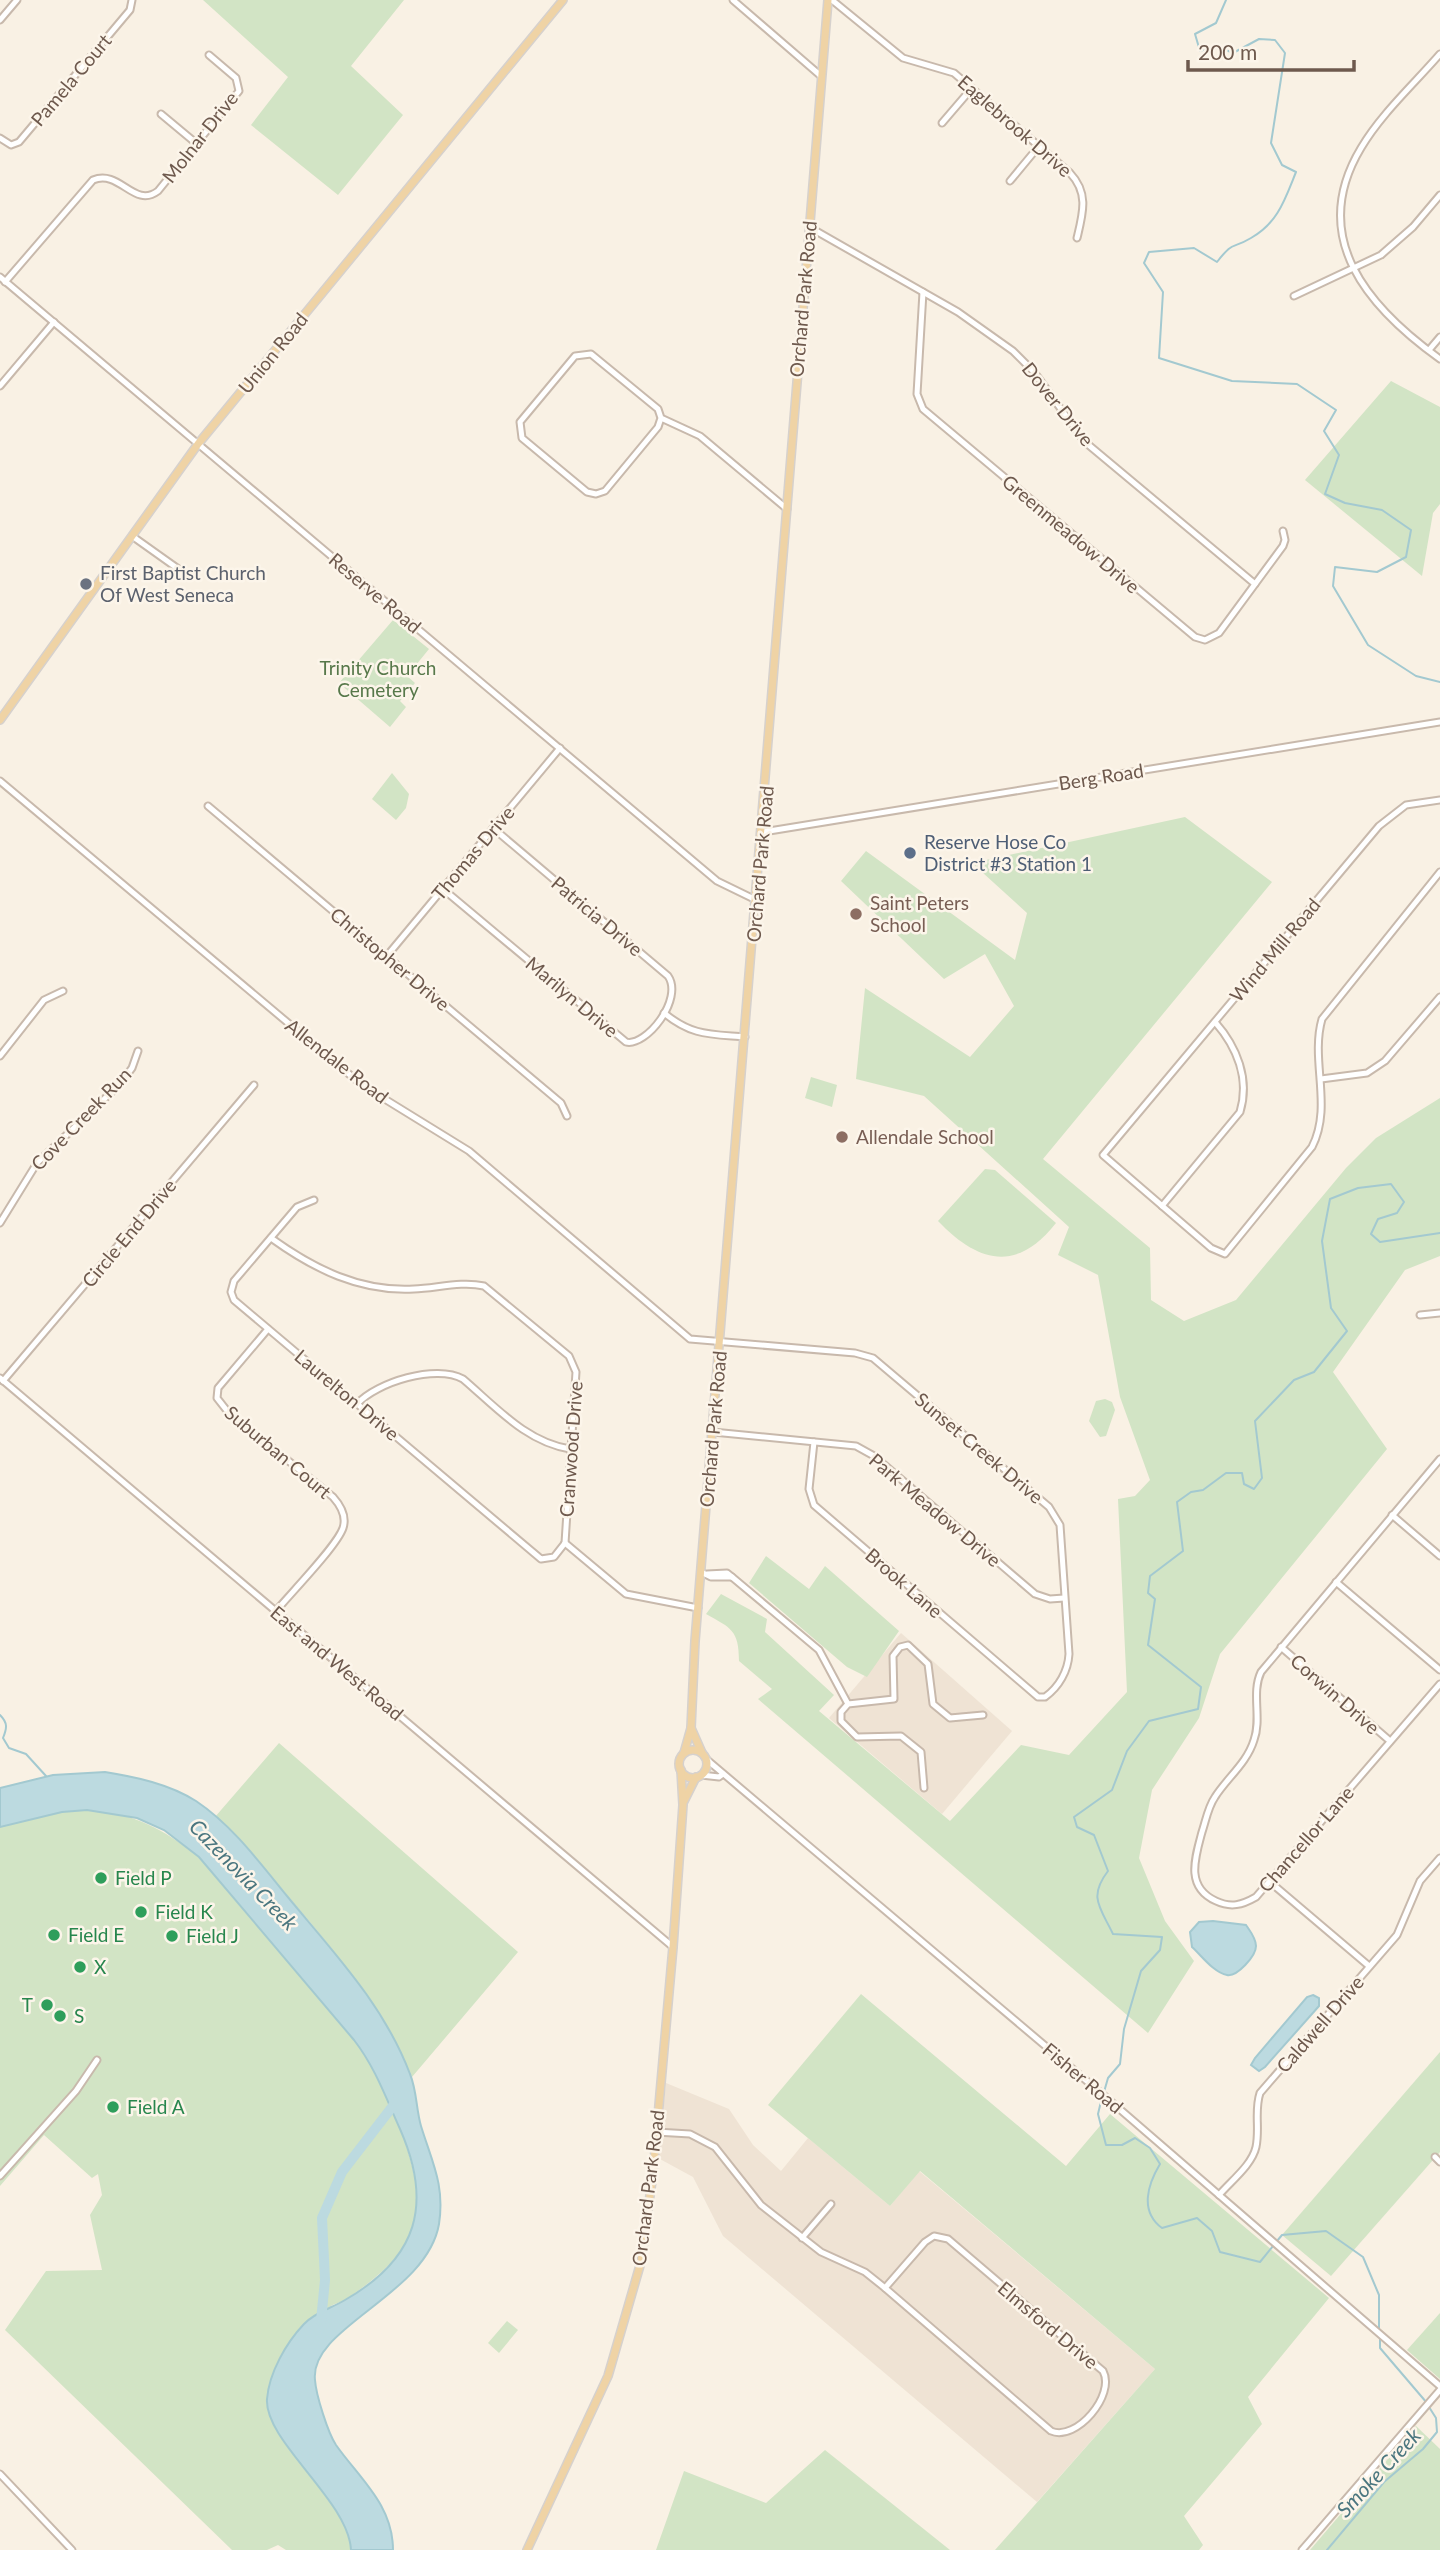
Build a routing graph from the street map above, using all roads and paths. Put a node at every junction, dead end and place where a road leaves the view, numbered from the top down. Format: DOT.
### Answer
graph roads {
  1 [pos="17,0"];
  2 [pos="132,0"];
  3 [pos="563,0"];
  4 [pos="733,0"];
  5 [pos="830,0"];
  6 [pos="0,20"];
  7 [pos="1440,54"];
  8 [pos="209,55"];
  9 [pos="821,76"];
  10 [pos="972,88"];
  11 [pos="161,114"];
  12 [pos="942,122"];
  13 [pos="0,138"];
  14 [pos="197,144"];
  15 [pos="1039,146"];
  16 [pos="1010,181"];
  17 [pos="1440,195"];
  18 [pos="809,227"];
  19 [pos="1077,239"];
  20 [pos="1353,270"];
  21 [pos="3,280"];
  22 [pos="923,292"];
  23 [pos="1294,296"];
  24 [pos="54,322"];
  25 [pos="1440,337"];
  26 [pos="1429,350"];
  27 [pos="1440,359"];
  28 [pos="0,386"];
  29 [pos="661,418"];
  30 [pos="198,444"];
  31 [pos="787,509"];
  32 [pos="1283,531"];
  33 [pos="132,537"];
  34 [pos="184,573"];
  35 [pos="1255,584"];
  36 [pos="0,720"];
  37 [pos="1440,722"];
  38 [pos="560,748"];
  39 [pos="0,781"];
  40 [pos="1440,800"];
  41 [pos="208,806"];
  42 [pos="493,828"];
  43 [pos="763,832"];
  44 [pos="1440,872"];
  45 [pos="443,889"];
  46 [pos="756,900"];
  47 [pos="386,957"];
  48 [pos="64,990"];
  49 [pos="1440,997"];
  50 [pos="664,1013"];
  51 [pos="1215,1022"];
  52 [pos="746,1037"];
  53 [pos="138,1051"];
  54 [pos="0,1056"];
  55 [pos="1321,1079"];
  56 [pos="254,1086"];
  57 [pos="568,1116"];
  58 [pos="314,1200"];
  59 [pos="1162,1206"];
  60 [pos="0,1223"];
  61 [pos="271,1238"];
  62 [pos="1440,1313"];
  63 [pos="1420,1315"];
  64 [pos="268,1329"];
  65 [pos="720,1342"];
  66 [pos="2,1380"];
  67 [pos="357,1404"];
  68 [pos="713,1432"];
  69 [pos="814,1442"];
  70 [pos="570,1449"];
  71 [pos="1440,1459"];
  72 [pos="1392,1514"];
  73 [pos="565,1543"];
  74 [pos="1440,1556"];
  75 [pos="704,1573"];
  76 [pos="1336,1582"];
  77 [pos="1064,1598"];
  78 [pos="698,1608"];
  79 [pos="275,1611"];
  80 [pos="1281,1647"];
  81 [pos="1440,1670"];
  82 [pos="1440,1684"];
  83 [pos="1045,1697"];
  84 [pos="848,1704"];
  85 [pos="983,1715"];
  86 [pos="691,1728"];
  87 [pos="1390,1741"];
  88 [pos="684,1753"];
  89 [pos="704,1756"];
  90 [pos="681,1770"];
  91 [pos="723,1774"];
  92 [pos="699,1776"];
  93 [pos="924,1788"];
  94 [pos="682,1805"];
  95 [pos="1440,1858"];
  96 [pos="1270,1882"];
  97 [pos="673,1947"];
  98 [pos="1369,1966"];
  99 [pos="97,2060"];
  100 [pos="656,2132"];
  101 [pos="0,2176"];
  102 [pos="1219,2195"];
  103 [pos="831,2204"];
  104 [pos="802,2238"];
  105 [pos="885,2288"];
  106 [pos="1440,2388"];
  107 [pos="0,2474"];
  108 [pos="72,2550"];
  109 [pos="527,2550"];
  110 [pos="1302,2550"];
  1 -- 6 [label="street"];
  2 -- 13 [label="street, Pamela Court"];
  3 -- 30 [label="main road, Union Road"];
  4 -- 9 [label="street"];
  5 -- 9 [label="main road, Orchard Park Road"];
  5 -- 10 [label="street, Eaglebrook Drive"];
  7 -- 20 [label="street"];
  8 -- 14 [label="street, Molnar Drive"];
  9 -- 18 [label="main road, Orchard Park Road"];
  10 -- 12 [label="street"];
  10 -- 15 [label="street, Eaglebrook Drive"];
  11 -- 14 [label="street"];
  14 -- 21 [label="street, Molnar Drive"];
  15 -- 16 [label="street"];
  15 -- 19 [label="street, Eaglebrook Drive"];
  17 -- 20 [label="street"];
  18 -- 22 [label="street, Dover Drive"];
  18 -- 31 [label="main road, Orchard Park Road"];
  20 -- 23 [label="street"];
  20 -- 26 [label="street"];
  21 -- 24 [label="street, Reserve Road"];
  22 -- 35 [label="street, Dover Drive"];
  22 -- 35 [label="street, Greenmeadow Drive"];
  24 -- 28 [label="street"];
  24 -- 30 [label="street, Reserve Road"];
  25 -- 26 [label="street"];
  26 -- 27 [label="street"];
  29 -- 29 [label="street"];
  29 -- 31 [label="street"];
  30 -- 33 [label="main road, Union Road"];
  30 -- 38 [label="street, Reserve Road"];
  31 -- 43 [label="main road, Orchard Park Road"];
  32 -- 35 [label="street, Greenmeadow Drive"];
  33 -- 34 [label="street"];
  33 -- 36 [label="main road, Union Road"];
  37 -- 43 [label="street, Berg Road"];
  38 -- 42 [label="street, Thomas Drive"];
  38 -- 46 [label="street, Reserve Road"];
  39 -- 65 [label="street, Allendale Road"];
  40 -- 51 [label="street, Wind Mill Road"];
  41 -- 47 [label="street, Christopher Drive"];
  42 -- 45 [label="street, Thomas Drive"];
  42 -- 50 [label="street, Patricia Drive"];
  43 -- 46 [label="main road, Orchard Park Road"];
  44 -- 55 [label="street"];
  45 -- 47 [label="street, Thomas Drive"];
  45 -- 50 [label="street, Marilyn Drive"];
  46 -- 52 [label="main road, Orchard Park Road"];
  47 -- 57 [label="street, Christopher Drive"];
  48 -- 54 [label="street"];
  49 -- 55 [label="street"];
  50 -- 52 [label="street"];
  51 -- 59 [label="street"];
  51 -- 59 [label="street, Wind Mill Road"];
  52 -- 65 [label="main road, Orchard Park Road"];
  53 -- 60 [label="street, Cove Creek Run"];
  55 -- 59 [label="street"];
  56 -- 66 [label="street, Circle End Drive"];
  58 -- 61 [label="street, Laurelton Drive"];
  61 -- 64 [label="street, Laurelton Drive"];
  61 -- 70 [label="street, Cranwood Drive"];
  62 -- 63 [label="street"];
  64 -- 67 [label="street, Laurelton Drive"];
  64 -- 79 [label="street, Suburban Court"];
  65 -- 68 [label="main road, Orchard Park Road"];
  65 -- 77 [label="street, Sunset Creek Drive"];
  66 -- 79 [label="street, East and West Road"];
  67 -- 70 [label="street"];
  67 -- 73 [label="street, Laurelton Drive"];
  68 -- 69 [label="street, Park Meadow Drive"];
  68 -- 75 [label="main road, Orchard Park Road"];
  69 -- 77 [label="street, Park Meadow Drive"];
  69 -- 83 [label="street, Brook Lane"];
  70 -- 73 [label="street, Cranwood Drive"];
  71 -- 72 [label="street, Chancellor Lane"];
  72 -- 74 [label="street"];
  72 -- 76 [label="street, Chancellor Lane"];
  73 -- 78 [label="street"];
  75 -- 78 [label="main road, Orchard Park Road"];
  75 -- 84 [label="street"];
  76 -- 80 [label="street, Chancellor Lane"];
  76 -- 81 [label="street"];
  77 -- 83 [label="street, Sunset Creek Drive"];
  78 -- 86 [label="main road, Orchard Park Road"];
  79 -- 97 [label="street, East and West Road"];
  80 -- 87 [label="street, Corwin Drive"];
  80 -- 96 [label="street, Chancellor Lane"];
  82 -- 87 [label="street, Chancellor Lane"];
  84 -- 85 [label="street"];
  84 -- 93 [label="street"];
  86 -- 88 [label="main road, Orchard Park Road"];
  86 -- 89 [label="main road, Orchard Park Road"];
  87 -- 96 [label="street, Chancellor Lane"];
  88 -- 89 [label="main road"];
  88 -- 90 [label="main road"];
  89 -- 91 [label="street, Fisher Road"];
  89 -- 92 [label="main road"];
  90 -- 92 [label="main road"];
  90 -- 94 [label="main road, Orchard Park Road"];
  91 -- 92 [label="street"];
  91 -- 102 [label="street, Fisher Road"];
  92 -- 94 [label="main road, Orchard Park Road"];
  94 -- 97 [label="main road, Orchard Park Road"];
  95 -- 98 [label="street, Caldwell Drive"];
  96 -- 98 [label="street"];
  97 -- 100 [label="main road, Orchard Park Road"];
  98 -- 102 [label="street, Caldwell Drive"];
  99 -- 101 [label="street"];
  100 -- 104 [label="street, Elmsford Drive"];
  100 -- 109 [label="main road, Orchard Park Road"];
  102 -- 106 [label="street, Fisher Road"];
  103 -- 104 [label="street"];
  104 -- 105 [label="street, Elmsford Drive"];
  105 -- 105 [label="street, Elmsford Drive"];
  106 -- 110 [label="street"];
  107 -- 108 [label="street"];
}
